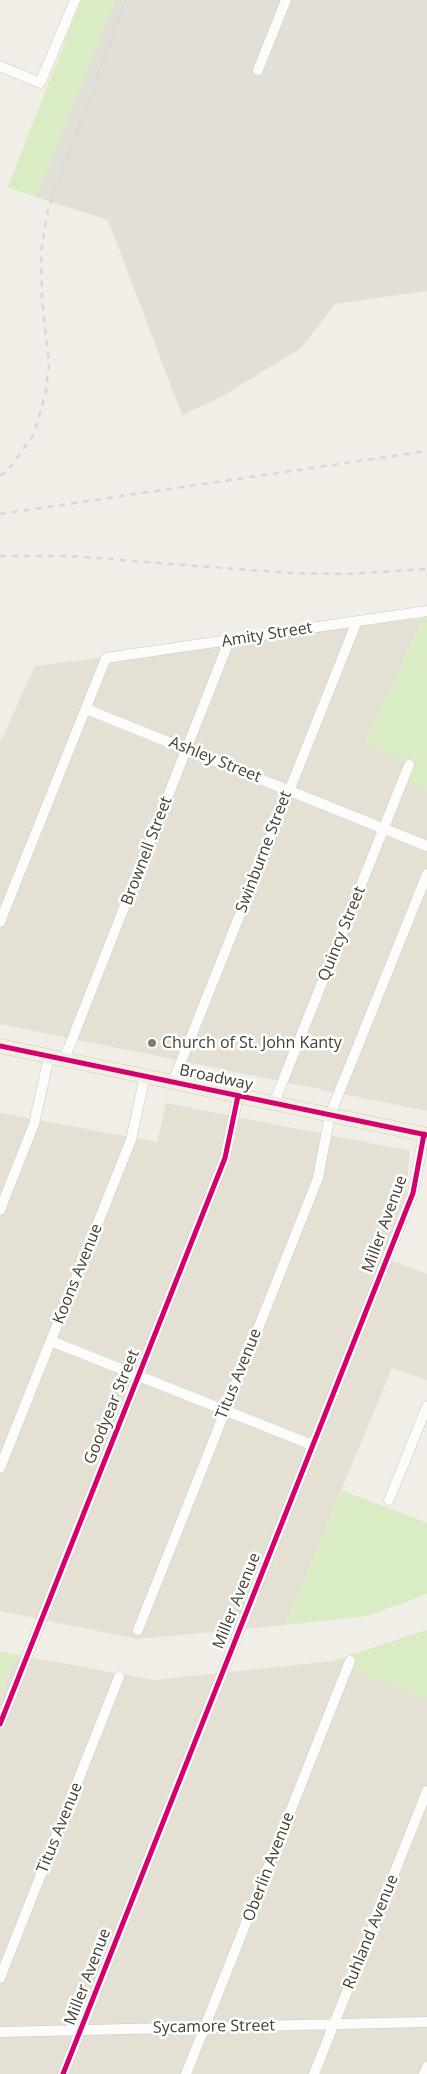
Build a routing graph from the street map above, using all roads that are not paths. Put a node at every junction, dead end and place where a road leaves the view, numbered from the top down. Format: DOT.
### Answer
graph roads {
  1 [pos="75,0"];
  2 [pos="286,0"];
  3 [pos="0,66"];
  4 [pos="258,70"];
  5 [pos="427,611"];
  6 [pos="357,622"];
  7 [pos="229,641"];
  8 [pos="86,709"];
  9 [pos="187,749"];
  10 [pos="409,765"];
  11 [pos="289,789"];
  12 [pos="384,828"];
  13 [pos="427,846"];
  14 [pos="427,874"];
  15 [pos="0,922"];
  16 [pos="0,1046"];
  17 [pos="49,1057"];
  18 [pos="64,1060"];
  19 [pos="145,1076"];
  20 [pos="173,1082"];
  21 [pos="238,1096"];
  22 [pos="274,1103"];
  23 [pos="330,1115"];
  24 [pos="426,1134"];
  25 [pos="0,1210"];
  26 [pos="51,1341"];
  27 [pos="138,1376"];
  28 [pos="427,1406"];
  29 [pos="225,1410"];
  30 [pos="312,1445"];
  31 [pos="0,1468"];
  32 [pos="389,1500"];
  33 [pos="138,1630"];
  34 [pos="350,1661"];
  35 [pos="119,1677"];
  36 [pos="0,1724"];
  37 [pos="427,1791"];
  38 [pos="0,1978"];
  39 [pos="427,2022"];
  40 [pos="334,2024"];
  41 [pos="205,2028"];
  42 [pos="81,2030"];
  43 [pos="0,2032"];
  44 [pos="427,2067"];
  45 [pos="63,2074"];
  46 [pos="186,2074"];
  47 [pos="314,2074"];
  48 [pos="424,2074"];
  1 -- 3 [label="street"];
  2 -- 4 [label="street"];
  5 -- 6 [label="street, Amity Street"];
  6 -- 7 [label="street, Amity Street"];
  6 -- 11 [label="street, Swinburne Street"];
  7 -- 8 [label="street, Amity Street"];
  7 -- 9 [label="street, Brownell Street"];
  8 -- 9 [label="street, Ashley Street"];
  8 -- 15 [label="street"];
  9 -- 11 [label="street, Ashley Street"];
  9 -- 18 [label="street, Brownell Street"];
  10 -- 12 [label="street, Quincy Street"];
  11 -- 12 [label="street, Ashley Street"];
  11 -- 20 [label="street, Swinburne Street"];
  12 -- 13 [label="street, Ashley Street"];
  12 -- 22 [label="street, Quincy Street"];
  14 -- 23 [label="street, Titus Avenue"];
  16 -- 17 [label="main road, Broadway"];
  17 -- 18 [label="main road, Broadway"];
  17 -- 25 [label="street"];
  18 -- 19 [label="main road, Broadway"];
  19 -- 20 [label="main road, Broadway"];
  19 -- 26 [label="street, Koons Avenue"];
  20 -- 21 [label="main road, Broadway"];
  21 -- 22 [label="main road, Broadway"];
  21 -- 27 [label="street, Goodyear Street"];
  22 -- 23 [label="main road, Broadway"];
  23 -- 24 [label="main road, Broadway"];
  23 -- 29 [label="street, Titus Avenue"];
  24 -- 30 [label="street, Miller Avenue"];
  26 -- 27 [label="street"];
  26 -- 31 [label="street, Koons Avenue"];
  27 -- 29 [label="street"];
  27 -- 36 [label="street, Goodyear Street"];
  28 -- 32 [label="street"];
  29 -- 30 [label="street"];
  29 -- 33 [label="street, Titus Avenue"];
  30 -- 42 [label="street, Miller Avenue"];
  34 -- 41 [label="street, Oberlin Avenue"];
  35 -- 38 [label="street, Titus Avenue"];
  37 -- 40 [label="street, Ruhland Avenue"];
  39 -- 40 [label="street, Sycamore Street"];
  40 -- 41 [label="street, Sycamore Street"];
  40 -- 47 [label="street, Ruhland Avenue"];
  41 -- 42 [label="street, Sycamore Street"];
  41 -- 46 [label="street, Oberlin Avenue"];
  42 -- 43 [label="street, Sycamore Street"];
  42 -- 45 [label="street, Miller Avenue"];
  44 -- 48 [label="street"];
}
